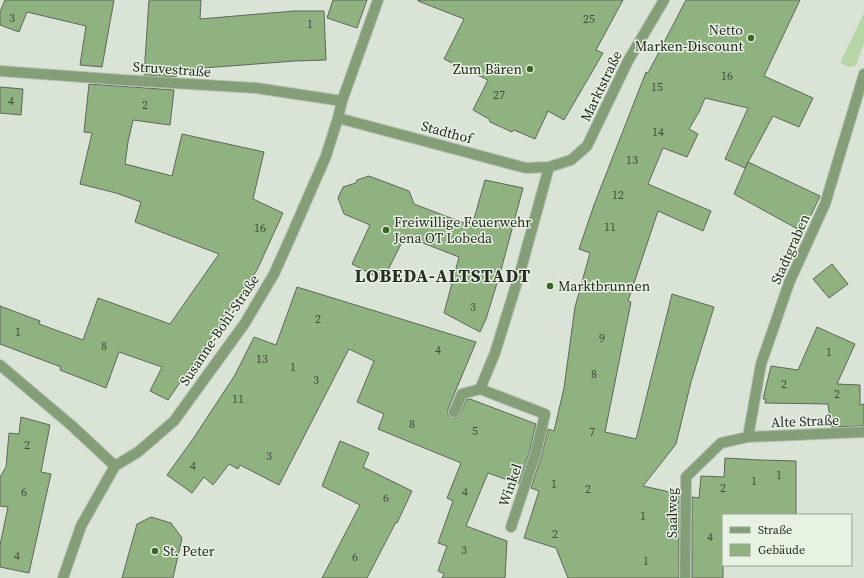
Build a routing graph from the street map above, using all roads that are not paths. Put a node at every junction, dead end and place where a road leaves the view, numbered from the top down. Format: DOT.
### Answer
graph roads {
  1 [pos="378,0"];
  2 [pos="664,0"];
  3 [pos="0,71"];
  4 [pos="864,74"];
  5 [pos="342,101"];
  6 [pos="338,118"];
  7 [pos="549,168"];
  8 [pos="0,365"];
  9 [pos="480,389"];
  10 [pos="454,412"];
  11 [pos="864,432"];
  12 [pos="748,437"];
  13 [pos="115,466"];
  14 [pos="511,527"];
  15 [pos="63,578"];
  16 [pos="685,578"];
  1 -- 5 [label="street, Susanne-Bohl-Straße"];
  2 -- 7 [label="street, Marktstraße"];
  3 -- 5 [label="street, Struvestraße"];
  4 -- 12 [label="street, Stadtgraben"];
  5 -- 6 [label="street, Susanne-Bohl-Straße"];
  6 -- 7 [label="street, Stadthof"];
  6 -- 13 [label="street, Susanne-Bohl-Straße"];
  7 -- 9 [label="street"];
  8 -- 13 [label="street"];
  9 -- 10 [label="street"];
  9 -- 14 [label="street, Winkel"];
  11 -- 12 [label="street, Alte Straße"];
  12 -- 16 [label="street, Saalweg"];
  13 -- 15 [label="street, Susanne-Bohl-Straße"];
}
